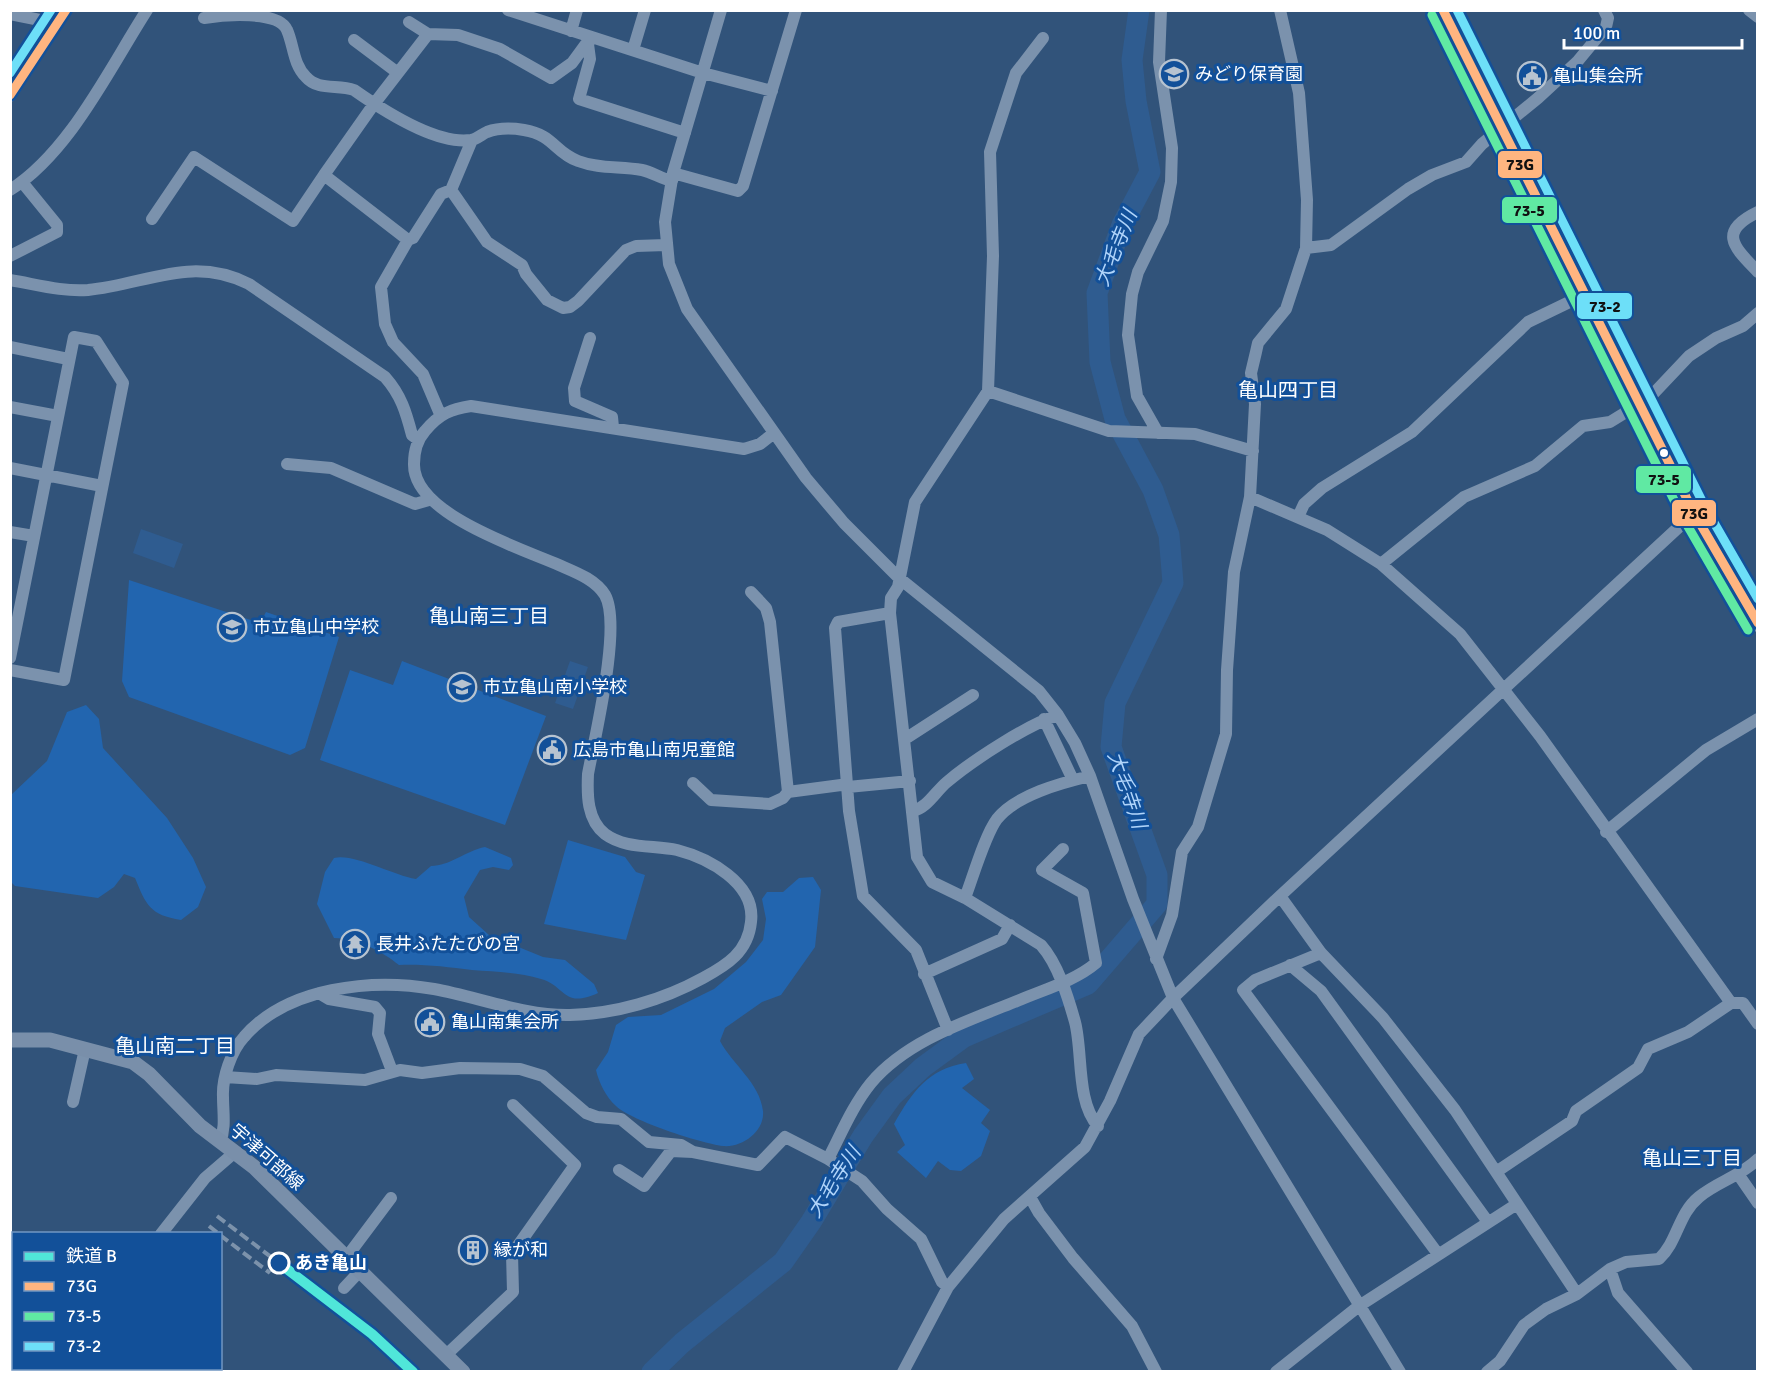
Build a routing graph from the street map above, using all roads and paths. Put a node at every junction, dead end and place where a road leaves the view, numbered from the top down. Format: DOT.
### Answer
graph roads {
  1 [pos="66,10"];
  2 [pos="147,10"];
  3 [pos="508,10"];
  4 [pos="577,10"];
  5 [pos="645,10"];
  6 [pos="721,10"];
  7 [pos="796,10"];
  8 [pos="1161,10"];
  9 [pos="1280,10"];
  10 [pos="1443,10"];
  11 [pos="1604,10"];
  12 [pos="1749,10"];
  13 [pos="10,14"];
  14 [pos="1758,17"];
  15 [pos="204,18"];
  16 [pos="409,22"];
  17 [pos="55,27"];
  18 [pos="571,31"];
  19 [pos="429,34"];
  20 [pos="1043,38"];
  21 [pos="354,40"];
  22 [pos="589,41"];
  23 [pos="633,50"];
  24 [pos="703,72"];
  25 [pos="398,73"];
  26 [pos="14,82"];
  27 [pos="772,91"];
  28 [pos="10,96"];
  29 [pos="374,104"];
  30 [pos="1502,128"];
  31 [pos="685,133"];
  32 [pos="472,140"];
  33 [pos="324,175"];
  34 [pos="673,177"];
  35 [pos="22,182"];
  36 [pos="10,190"];
  37 [pos="451,190"];
  38 [pos="1758,212"];
  39 [pos="152,219"];
  40 [pos="408,240"];
  41 [pos="666,245"];
  42 [pos="1306,248"];
  43 [pos="10,256"];
  44 [pos="1758,272"];
  45 [pos="10,280"];
  46 [pos="1586,294"];
  47 [pos="1758,313"];
  48 [pos="590,338"];
  49 [pos="10,347"];
  50 [pos="68,359"];
  51 [pos="988,391"];
  52 [pos="1640,403"];
  53 [pos="10,407"];
  54 [pos="440,414"];
  55 [pos="58,416"];
  56 [pos="613,427"];
  57 [pos="1154,432"];
  58 [pos="774,434"];
  59 [pos="418,440"];
  60 [pos="1253,451"];
  61 [pos="287,464"];
  62 [pos="10,468"];
  63 [pos="47,475"];
  64 [pos="102,486"];
  65 [pos="1250,497"];
  66 [pos="429,500"];
  67 [pos="1694,513"];
  68 [pos="1298,518"];
  69 [pos="10,532"];
  70 [pos="34,536"];
  71 [pos="1381,564"];
  72 [pos="898,578"];
  73 [pos="751,592"];
  74 [pos="17,593"];
  75 [pos="890,613"];
  76 [pos="1758,624"];
  77 [pos="10,658"];
  78 [pos="10,670"];
  79 [pos="1503,689"];
  80 [pos="973,694"];
  81 [pos="1058,715"];
  82 [pos="1044,719"];
  83 [pos="1758,719"];
  84 [pos="905,739"];
  85 [pos="1089,776"];
  86 [pos="1073,780"];
  87 [pos="910,782"];
  88 [pos="693,783"];
  89 [pos="848,787"];
  90 [pos="788,792"];
  91 [pos="913,812"];
  92 [pos="1606,832"];
  93 [pos="1063,849"];
  94 [pos="1280,896"];
  95 [pos="965,898"];
  96 [pos="1010,925"];
  97 [pos="1321,953"];
  98 [pos="1154,954"];
  99 [pos="1290,966"];
  100 [pos="924,974"];
  101 [pos="1062,987"];
  102 [pos="320,993"];
  103 [pos="1173,998"];
  104 [pos="1731,1003"];
  105 [pos="1758,1024"];
  106 [pos="948,1030"];
  107 [pos="10,1040"];
  108 [pos="85,1048"];
  109 [pos="392,1071"];
  110 [pos="225,1077"];
  111 [pos="73,1102"];
  112 [pos="513,1105"];
  113 [pos="1098,1126"];
  114 [pos="220,1142"];
  115 [pos="693,1152"];
  116 [pos="234,1153"];
  117 [pos="1758,1159"];
  118 [pos="831,1160"];
  119 [pos="619,1170"];
  120 [pos="1496,1172"];
  121 [pos="1738,1174"];
  122 [pos="1030,1197"];
  123 [pos="391,1198"];
  124 [pos="1758,1203"];
  125 [pos="1517,1204"];
  126 [pos="1488,1222"];
  127 [pos="162,1232"];
  128 [pos="1438,1254"];
  129 [pos="346,1258"];
  130 [pos="1610,1269"];
  131 [pos="360,1271"];
  132 [pos="948,1287"];
  133 [pos="344,1288"];
  134 [pos="1577,1294"];
  135 [pos="1359,1306"];
  136 [pos="446,1355"];
  137 [pos="463,1371"];
  138 [pos="903,1371"];
  139 [pos="1156,1371"];
  140 [pos="1276,1371"];
  141 [pos="1400,1371"];
  142 [pos="1487,1371"];
  143 [pos="1687,1371"];
  1 -- 17 [label="street"];
  2 -- 35 [label="street"];
  3 -- 18 [label="street"];
  4 -- 18 [label="street"];
  5 -- 23 [label="street"];
  6 -- 24 [label="street"];
  7 -- 27 [label="street"];
  8 -- 57 [label="street"];
  9 -- 42 [label="street"];
  10 -- 30 [label="highway"];
  11 -- 30 [label="street"];
  12 -- 14 [label="street"];
  13 -- 17 [label="street"];
  15 -- 29 [label="street"];
  16 -- 19 [label="street"];
  17 -- 26 [label="street"];
  18 -- 22 [label="street"];
  19 -- 22 [label="street"];
  19 -- 25 [label="street"];
  20 -- 51 [label="street"];
  21 -- 25 [label="street"];
  22 -- 23 [label="street"];
  22 -- 31 [label="street"];
  23 -- 24 [label="street"];
  24 -- 27 [label="street"];
  24 -- 31 [label="street"];
  25 -- 29 [label="street"];
  26 -- 28 [label="street"];
  27 -- 34 [label="street"];
  29 -- 32 [label="street"];
  29 -- 33 [label="street"];
  30 -- 42 [label="street"];
  30 -- 46 [label="highway"];
  31 -- 34 [label="street"];
  32 -- 34 [label="street"];
  32 -- 37 [label="street"];
  33 -- 39 [label="street"];
  33 -- 40 [label="street"];
  34 -- 41 [label="street"];
  35 -- 36 [label="street"];
  35 -- 43 [label="street"];
  37 -- 40 [label="street"];
  37 -- 41 [label="street"];
  38 -- 44 [label="street"];
  40 -- 54 [label="street"];
  41 -- 58 [label="street"];
  42 -- 60 [label="street"];
  45 -- 59 [label="street"];
  46 -- 52 [label="highway"];
  46 -- 68 [label="street"];
  47 -- 52 [label="street"];
  48 -- 56 [label="street"];
  49 -- 50 [label="street"];
  50 -- 55 [label="street"];
  50 -- 64 [label="street"];
  51 -- 57 [label="street"];
  51 -- 72 [label="street"];
  52 -- 67 [label="highway"];
  52 -- 71 [label="street"];
  53 -- 55 [label="street"];
  54 -- 56 [label="street"];
  54 -- 59 [label="street"];
  55 -- 63 [label="street"];
  56 -- 58 [label="street"];
  57 -- 60 [label="street"];
  58 -- 72 [label="street"];
  59 -- 66 [label="street"];
  60 -- 65 [label="street"];
  61 -- 66 [label="street"];
  62 -- 63 [label="street"];
  63 -- 64 [label="street"];
  63 -- 70 [label="street"];
  64 -- 78 [label="street"];
  65 -- 68 [label="street"];
  65 -- 98 [label="street"];
  66 -- 102 [label="street"];
  67 -- 76 [label="highway"];
  67 -- 79 [label="street"];
  68 -- 71 [label="street"];
  69 -- 70 [label="street"];
  70 -- 74 [label="street"];
  71 -- 79 [label="street"];
  72 -- 75 [label="street"];
  72 -- 81 [label="street"];
  73 -- 90 [label="street"];
  74 -- 77 [label="street"];
  75 -- 84 [label="street"];
  75 -- 89 [label="street"];
  79 -- 92 [label="street"];
  79 -- 94 [label="street"];
  80 -- 84 [label="street"];
  81 -- 82 [label="street"];
  81 -- 85 [label="street"];
  82 -- 86 [label="street"];
  82 -- 91 [label="street"];
  83 -- 92 [label="street"];
  84 -- 87 [label="street"];
  85 -- 86 [label="street"];
  85 -- 98 [label="street"];
  86 -- 95 [label="street"];
  87 -- 89 [label="street"];
  87 -- 91 [label="street"];
  88 -- 90 [label="street"];
  89 -- 90 [label="street"];
  89 -- 100 [label="street"];
  91 -- 95 [label="street"];
  92 -- 104 [label="street"];
  93 -- 101 [label="street"];
  94 -- 97 [label="street"];
  94 -- 103 [label="street"];
  95 -- 96 [label="street"];
  96 -- 100 [label="street"];
  96 -- 101 [label="street"];
  97 -- 99 [label="street"];
  97 -- 120 [label="street"];
  98 -- 103 [label="street"];
  99 -- 126 [label="street"];
  99 -- 128 [label="street"];
  100 -- 106 [label="street"];
  101 -- 106 [label="street"];
  101 -- 113 [label="street"];
  102 -- 109 [label="street"];
  102 -- 110 [label="street"];
  103 -- 113 [label="street"];
  103 -- 135 [label="street"];
  104 -- 105 [label="street"];
  104 -- 120 [label="street"];
  106 -- 118 [label="street"];
  107 -- 108 [label="main road, 宇津可部線"];
  108 -- 111 [label="street"];
  108 -- 114 [label="main road, 宇津可部線"];
  109 -- 110 [label="street"];
  109 -- 115 [label="street"];
  110 -- 114 [label="street"];
  112 -- 136 [label="street"];
  113 -- 122 [label="street"];
  114 -- 116 [label="main road, 宇津可部線"];
  115 -- 118 [label="street"];
  115 -- 119 [label="street"];
  116 -- 127 [label="street"];
  116 -- 129 [label="main road, 宇津可部線"];
  117 -- 121 [label="street"];
  118 -- 132 [label="street"];
  120 -- 125 [label="street"];
  121 -- 124 [label="street"];
  121 -- 130 [label="street"];
  122 -- 132 [label="street"];
  122 -- 139 [label="street"];
  123 -- 129 [label="street"];
  125 -- 126 [label="street"];
  125 -- 134 [label="street"];
  126 -- 128 [label="street"];
  128 -- 135 [label="street"];
  129 -- 131 [label="main road, 宇津可部線"];
  130 -- 134 [label="street"];
  130 -- 143 [label="street"];
  131 -- 133 [label="street"];
  131 -- 136 [label="main road, 宇津可部線"];
  132 -- 138 [label="street"];
  134 -- 142 [label="street"];
  135 -- 140 [label="street"];
  135 -- 141 [label="street"];
  136 -- 137 [label="main road, 宇津可部線"];
}
